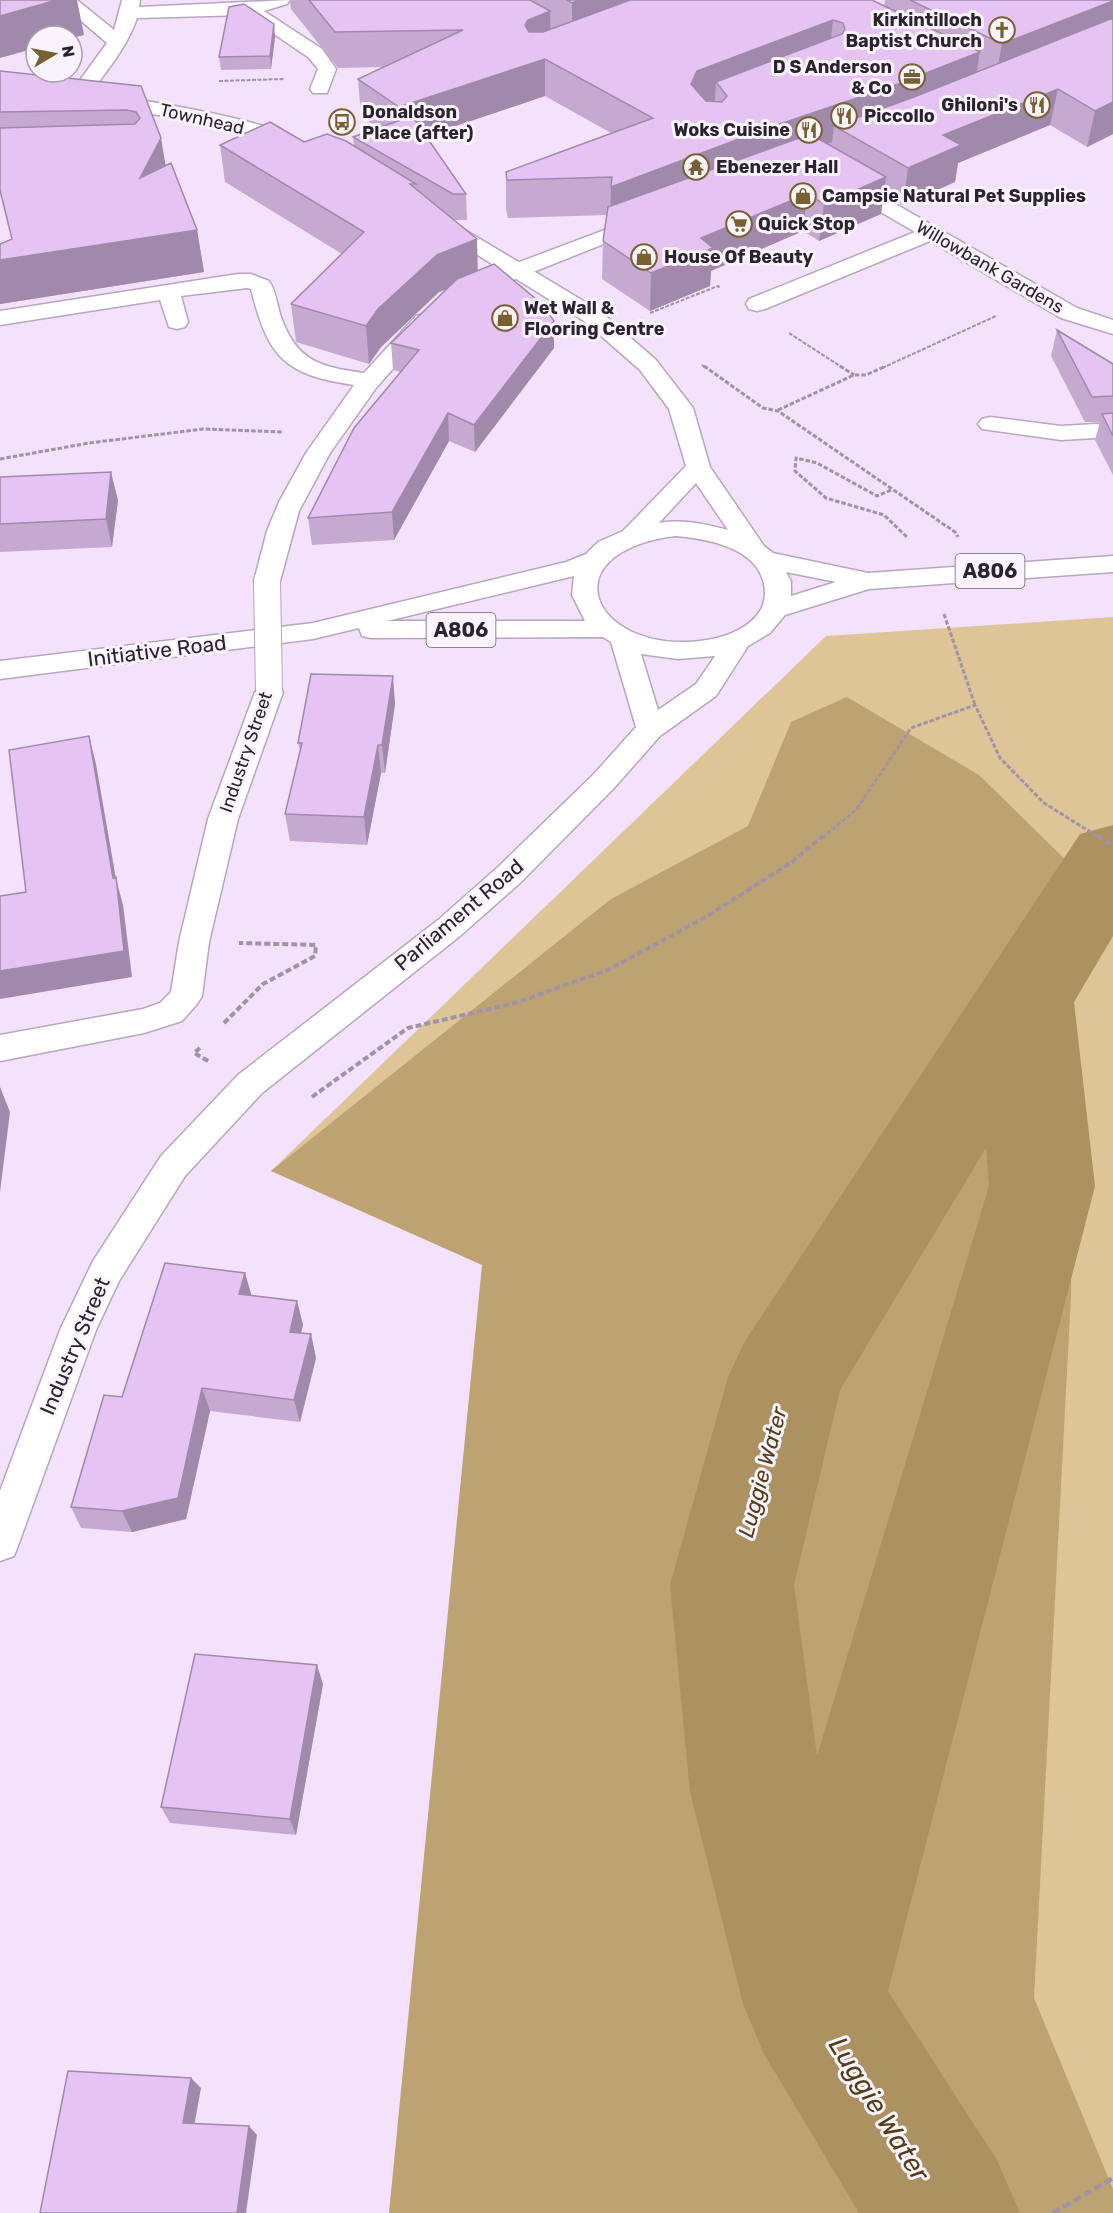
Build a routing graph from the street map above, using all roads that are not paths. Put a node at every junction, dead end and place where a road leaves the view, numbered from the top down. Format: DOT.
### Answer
graph roads {
  1 [pos="66,0"];
  2 [pos="281,0"];
  3 [pos="131,6"];
  4 [pos="250,9"];
  5 [pos="116,41"];
  6 [pos="321,90"];
  7 [pos="53,98"];
  8 [pos="76,98"];
  9 [pos="314,154"];
  10 [pos="828,173"];
  11 [pos="421,212"];
  12 [pos="667,213"];
  13 [pos="932,233"];
  14 [pos="517,270"];
  15 [pos="466,291"];
  16 [pos="169,293"];
  17 [pos="757,304"];
  18 [pos="442,305"];
  19 [pos="0,318"];
  20 [pos="177,322"];
  21 [pos="1113,327"];
  22 [pos="371,381"];
  23 [pos="990,424"];
  24 [pos="1113,430"];
  25 [pos="698,467"];
  26 [pos="633,535"];
  27 [pos="759,554"];
  28 [pos="594,560"];
  29 [pos="1113,564"];
  30 [pos="867,581"];
  31 [pos="776,609"];
  32 [pos="313,631"];
  33 [pos="615,633"];
  34 [pos="738,641"];
  35 [pos="0,670"];
  36 [pos="650,729"];
  37 [pos="0,1048"];
  38 [pos="250,1084"];
  39 [pos="0,1544"];
  1 -- 5 [label="main road"];
  2 -- 4 [label="main road"];
  3 -- 4 [label="main road"];
  3 -- 5 [label="main road"];
  4 -- 6 [label="main road"];
  5 -- 8 [label="main road"];
  7 -- 8 [label="main road, Townhead"];
  8 -- 9 [label="main road, Townhead"];
  10 -- 13 [label="main road, Willowbank Gardens"];
  11 -- 14 [label="main road"];
  12 -- 14 [label="main road"];
  13 -- 17 [label="main road"];
  13 -- 21 [label="main road, Willowbank Gardens"];
  14 -- 15 [label="main road"];
  14 -- 25 [label="main road"];
  16 -- 19 [label="main road"];
  16 -- 20 [label="main road"];
  16 -- 22 [label="main road"];
  18 -- 22 [label="main road, Industry Street"];
  22 -- 37 [label="main road, Industry Street, bridge"];
  23 -- 24 [label="main road"];
  25 -- 26 [label="main road"];
  25 -- 27 [label="main road"];
  26 -- 27 [label="main road"];
  26 -- 28 [label="main road"];
  27 -- 30 [label="main road, A806"];
  27 -- 31 [label="main road"];
  28 -- 32 [label="main road, A806"];
  28 -- 33 [label="main road"];
  29 -- 30 [label="main road, A806"];
  30 -- 31 [label="main road, A806"];
  31 -- 34 [label="main road"];
  32 -- 33 [label="main road, A806"];
  32 -- 35 [label="main road, Initiative Road / A806"];
  33 -- 34 [label="main road"];
  33 -- 36 [label="main road"];
  34 -- 36 [label="main road, Parliament Road"];
  36 -- 38 [label="main road, Parliament Road"];
  38 -- 39 [label="main road, Industry Street"];
}
